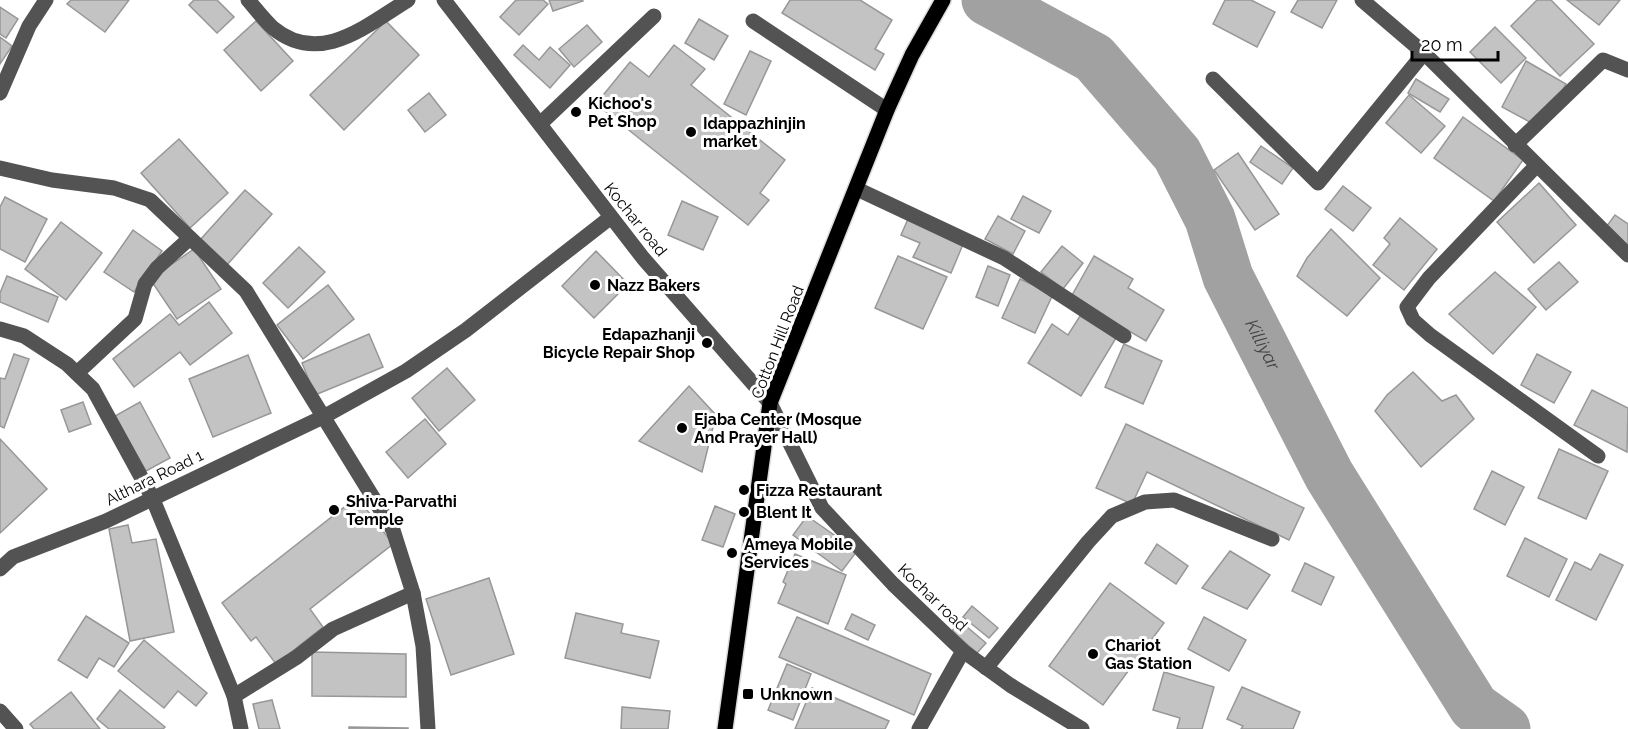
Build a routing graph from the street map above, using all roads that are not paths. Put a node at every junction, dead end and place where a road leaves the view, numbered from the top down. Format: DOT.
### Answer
graph roads {
  1 [pos="46,0"];
  2 [pos="248,0"];
  3 [pos="408,0"];
  4 [pos="444,0"];
  5 [pos="943,0"];
  6 [pos="1362,0"];
  7 [pos="654,16"];
  8 [pos="753,21"];
  9 [pos="1424,53"];
  10 [pos="1628,70"];
  11 [pos="1213,79"];
  12 [pos="0,93"];
  13 [pos="887,110"];
  14 [pos="540,124"];
  15 [pos="1515,145"];
  16 [pos="1536,166"];
  17 [pos="0,168"];
  18 [pos="857,189"];
  19 [pos="611,217"];
  20 [pos="190,238"];
  21 [pos="1628,255"];
  22 [pos="0,330"];
  23 [pos="1124,336"];
  24 [pos="77,373"];
  25 [pos="770,403"];
  26 [pos="325,416"];
  27 [pos="1598,456"];
  28 [pos="152,496"];
  29 [pos="1272,539"];
  30 [pos="7,554"];
  31 [pos="0,570"];
  32 [pos="413,593"];
  33 [pos="963,651"];
  34 [pos="986,668"];
  35 [pos="234,696"];
  36 [pos="0,711"];
  37 [pos="16,729"];
  38 [pos="241,729"];
  39 [pos="428,729"];
  40 [pos="725,729"];
  41 [pos="920,729"];
  42 [pos="1082,729"];
  1 -- 12 [label="street"];
  2 -- 3 [label="street"];
  4 -- 14 [label="street, Kochar road"];
  5 -- 13 [label="main road, Cotton Hill Road"];
  6 -- 9 [label="street"];
  7 -- 14 [label="street"];
  8 -- 13 [label="street"];
  9 -- 11 [label="street"];
  9 -- 15 [label="street"];
  10 -- 15 [label="street"];
  13 -- 18 [label="main road, Cotton Hill Road"];
  14 -- 19 [label="street, Kochar road"];
  15 -- 16 [label="street"];
  16 -- 21 [label="street"];
  16 -- 27 [label="street"];
  17 -- 20 [label="street"];
  18 -- 23 [label="street"];
  18 -- 25 [label="main road, Cotton Hill Road"];
  19 -- 25 [label="street, Kochar road"];
  19 -- 26 [label="street, Althara Road 1"];
  20 -- 24 [label="street"];
  20 -- 26 [label="street"];
  22 -- 24 [label="street"];
  24 -- 28 [label="street"];
  25 -- 33 [label="street, Kochar road"];
  25 -- 40 [label="main road, Cotton Hill Road"];
  26 -- 28 [label="street, Althara Road 1"];
  26 -- 32 [label="street"];
  28 -- 30 [label="street, Althara Road 1"];
  28 -- 35 [label="street"];
  29 -- 34 [label="street"];
  30 -- 31 [label="street, Althara Road 1"];
  32 -- 35 [label="street"];
  32 -- 39 [label="street"];
  33 -- 34 [label="street, Kochar road"];
  33 -- 41 [label="street"];
  34 -- 42 [label="street, Kochar road"];
  35 -- 38 [label="street"];
  36 -- 37 [label="street"];
}
